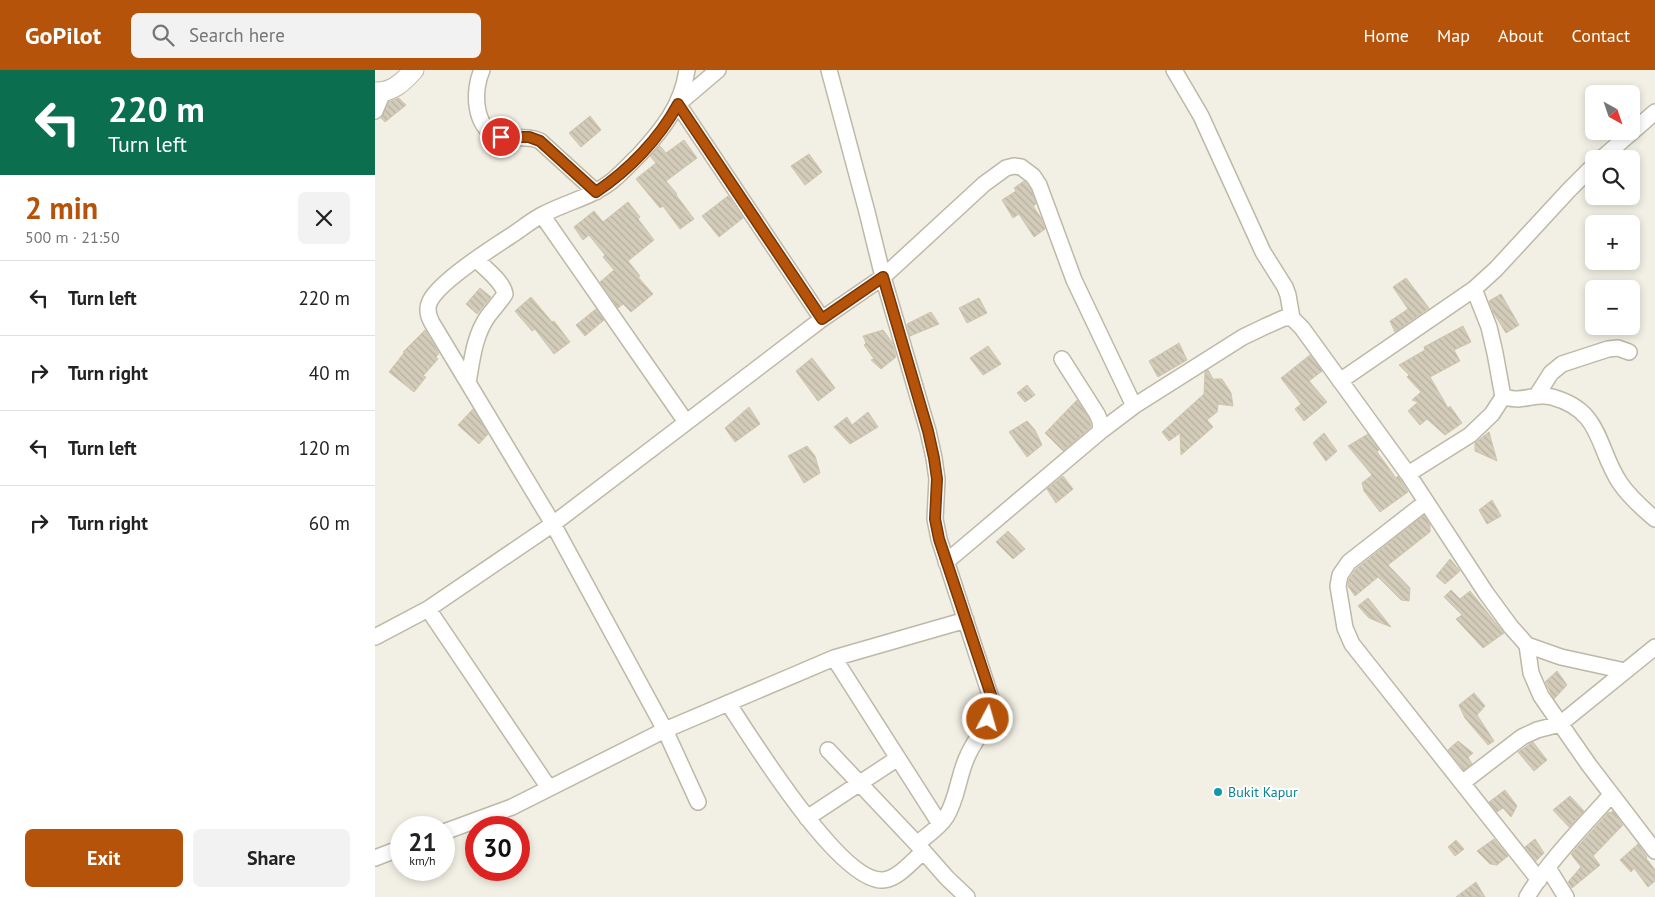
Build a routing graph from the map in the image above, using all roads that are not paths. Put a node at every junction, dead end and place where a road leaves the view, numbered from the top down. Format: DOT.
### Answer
graph roads {
  1 [pos="414,70"];
  2 [pos="482,70"];
  3 [pos="687,70"];
  4 [pos="718,70"];
  5 [pos="829,70"];
  6 [pos="1174,70"];
  7 [pos="379,92"];
  8 [pos="678,104"];
  9 [pos="375,111"];
  10 [pos="1655,112"];
  11 [pos="1611,150"];
  12 [pos="1585,175"];
  13 [pos="596,192"];
  14 [pos="542,215"];
  15 [pos="476,259"];
  16 [pos="883,277"];
  17 [pos="1474,289"];
  18 [pos="1292,318"];
  19 [pos="822,319"];
  20 [pos="1629,352"];
  21 [pos="1062,359"];
  22 [pos="1340,381"];
  23 [pos="468,383"];
  24 [pos="1537,395"];
  25 [pos="1503,397"];
  26 [pos="1134,406"];
  27 [pos="686,422"];
  28 [pos="1101,431"];
  29 [pos="1408,474"];
  30 [pos="1426,502"];
  31 [pos="1655,519"];
  32 [pos="553,524"];
  33 [pos="946,562"];
  34 [pos="428,609"];
  35 [pos="966,620"];
  36 [pos="375,637"];
  37 [pos="1527,645"];
  38 [pos="1655,647"];
  39 [pos="833,658"];
  40 [pos="1625,671"];
  41 [pos="728,703"];
  42 [pos="1560,724"];
  43 [pos="665,730"];
  44 [pos="828,750"];
  45 [pos="898,758"];
  46 [pos="1462,783"];
  47 [pos="859,784"];
  48 [pos="549,788"];
  49 [pos="1611,795"];
  50 [pos="698,802"];
  51 [pos="807,818"];
  52 [pos="941,824"];
  53 [pos="455,828"];
  54 [pos="920,848"];
  55 [pos="1655,851"];
  56 [pos="390,852"];
  57 [pos="375,858"];
  58 [pos="1548,868"];
  59 [pos="1539,880"];
  60 [pos="967,897"];
  61 [pos="1527,897"];
  62 [pos="1566,897"];
  1 -- 7 [label="street"];
  2 -- 13 [label="street"];
  3 -- 8 [label="street"];
  4 -- 8 [label="street"];
  5 -- 16 [label="street"];
  6 -- 18 [label="street"];
  7 -- 9 [label="street"];
  8 -- 13 [label="street"];
  8 -- 19 [label="street"];
  10 -- 11 [label="street"];
  12 -- 17 [label="street"];
  13 -- 14 [label="street"];
  14 -- 15 [label="street"];
  14 -- 27 [label="street"];
  15 -- 23 [label="street"];
  15 -- 23 [label="street"];
  16 -- 19 [label="street"];
  16 -- 26 [label="street"];
  16 -- 33 [label="street"];
  17 -- 22 [label="street"];
  17 -- 25 [label="street"];
  18 -- 22 [label="street"];
  18 -- 26 [label="street"];
  19 -- 27 [label="street"];
  20 -- 24 [label="street"];
  21 -- 28 [label="street"];
  22 -- 29 [label="street"];
  23 -- 32 [label="street"];
  24 -- 25 [label="street"];
  24 -- 31 [label="street"];
  25 -- 29 [label="street"];
  26 -- 28 [label="street"];
  27 -- 32 [label="street"];
  28 -- 33 [label="street"];
  29 -- 30 [label="street"];
  30 -- 37 [label="street"];
  30 -- 46 [label="street"];
  32 -- 34 [label="street"];
  32 -- 43 [label="street"];
  33 -- 35 [label="street"];
  34 -- 36 [label="street"];
  34 -- 48 [label="street"];
  35 -- 39 [label="street"];
  35 -- 52 [label="street"];
  37 -- 40 [label="street"];
  37 -- 42 [label="street"];
  38 -- 40 [label="street"];
  39 -- 41 [label="street"];
  39 -- 45 [label="street"];
  40 -- 42 [label="street"];
  41 -- 43 [label="street"];
  41 -- 51 [label="street"];
  42 -- 46 [label="street"];
  42 -- 49 [label="street"];
  43 -- 48 [label="street"];
  43 -- 50 [label="street"];
  44 -- 47 [label="street"];
  45 -- 47 [label="street"];
  45 -- 52 [label="street"];
  46 -- 59 [label="street"];
  47 -- 51 [label="street"];
  47 -- 54 [label="street"];
  48 -- 53 [label="street"];
  49 -- 55 [label="street"];
  49 -- 58 [label="street"];
  51 -- 54 [label="street"];
  52 -- 54 [label="street"];
  54 -- 60 [label="street"];
  56 -- 57 [label="street"];
  58 -- 59 [label="street"];
  58 -- 62 [label="street"];
  59 -- 61 [label="street"];
}
